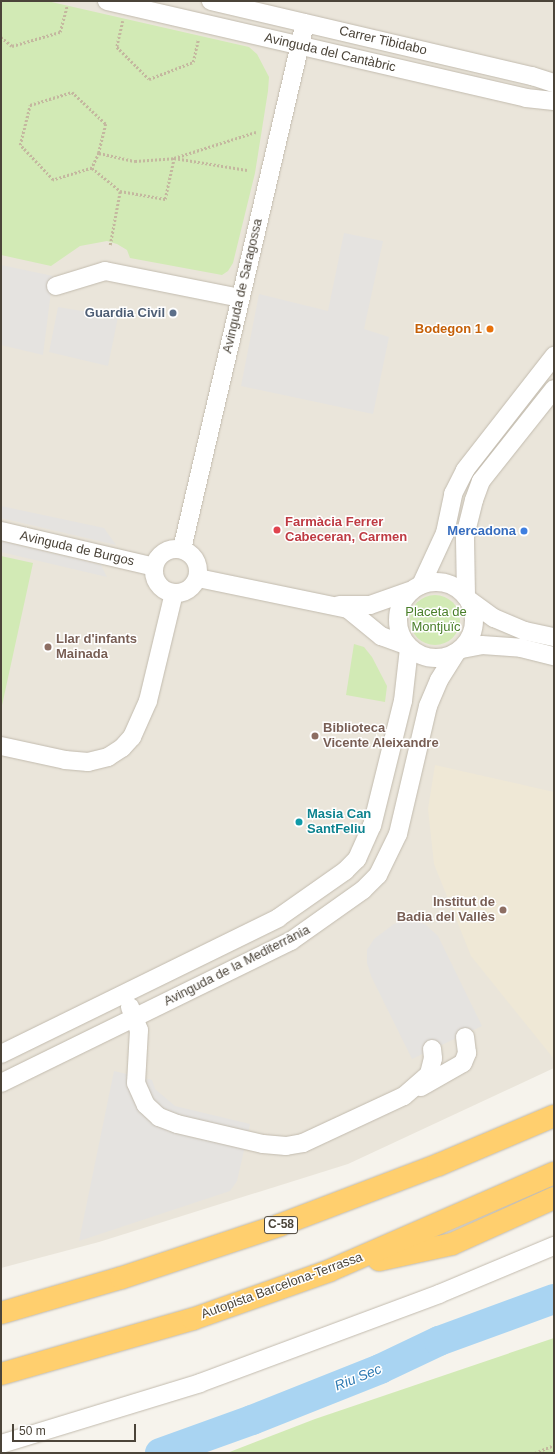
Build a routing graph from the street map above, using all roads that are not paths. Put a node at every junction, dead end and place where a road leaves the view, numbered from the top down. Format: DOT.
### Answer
graph roads {
  1 [pos="107,1"];
  2 [pos="211,1"];
  3 [pos="265,7"];
  4 [pos="305,23"];
  5 [pos="300,46"];
  6 [pos="554,83"];
  7 [pos="554,101"];
  8 [pos="56,286"];
  9 [pos="240,298"];
  10 [pos="554,356"];
  11 [pos="554,389"];
  12 [pos="1,531"];
  13 [pos="182,549"];
  14 [pos="154,567"];
  15 [pos="198,578"];
  16 [pos="416,588"];
  17 [pos="174,593"];
  18 [pos="467,598"];
  19 [pos="338,605"];
  20 [pos="554,637"];
  21 [pos="407,647"];
  22 [pos="459,651"];
  23 [pos="554,656"];
  24 [pos="1,746"];
  25 [pos="124,993"];
  26 [pos="135,1017"];
  27 [pos="465,1037"];
  28 [pos="432,1049"];
  29 [pos="1,1054"];
  30 [pos="1,1083"];
  31 [pos="404,1096"];
  32 [pos="554,1116"];
  33 [pos="554,1173"];
  34 [pos="554,1198"];
  35 [pos="554,1246"];
  36 [pos="331,1270"];
  37 [pos="1,1313"];
  38 [pos="1,1374"];
  39 [pos="1,1444"];
  1 -- 5 [label="street, Avinguda del Cantàbric"];
  2 -- 3 [label="street, Carrer Tibidabo"];
  3 -- 4 [label="street, Carrer Tibidabo"];
  4 -- 5 [label="street, Avinguda de Saragossa"];
  4 -- 6 [label="street, Carrer Tibidabo"];
  5 -- 7 [label="street, Avinguda del Cantàbric"];
  5 -- 9 [label="street, Avinguda de Saragossa"];
  8 -- 9 [label="street"];
  9 -- 13 [label="street, Avinguda de Saragossa"];
  10 -- 16 [label="street"];
  11 -- 18 [label="street"];
  12 -- 14 [label="street, Avinguda de Burgos"];
  13 -- 14 [label="street"];
  13 -- 15 [label="street"];
  14 -- 17 [label="street"];
  15 -- 17 [label="street"];
  15 -- 19 [label="street"];
  16 -- 18 [label="street"];
  16 -- 19 [label="street"];
  16 -- 21 [label="street"];
  17 -- 24 [label="street"];
  18 -- 20 [label="street"];
  18 -- 22 [label="street"];
  19 -- 21 [label="street"];
  21 -- 22 [label="street"];
  21 -- 25 [label="street, Avinguda de la Mediterrània"];
  22 -- 23 [label="street"];
  22 -- 26 [label="street, Avinguda de la Mediterrània"];
  25 -- 26 [label="street"];
  25 -- 29 [label="street, Avinguda de la Mediterrània"];
  26 -- 30 [label="street, Avinguda de la Mediterrània"];
  26 -- 31 [label="street"];
  27 -- 31 [label="street"];
  28 -- 31 [label="street"];
  32 -- 37 [label="highway, C-58"];
  33 -- 36 [label="highway, Autopista Barcelona-Terrassa"];
  34 -- 36 [label="highway"];
  35 -- 39 [label="street"];
  36 -- 38 [label="highway, Autopista Barcelona-Terrassa"];
}
